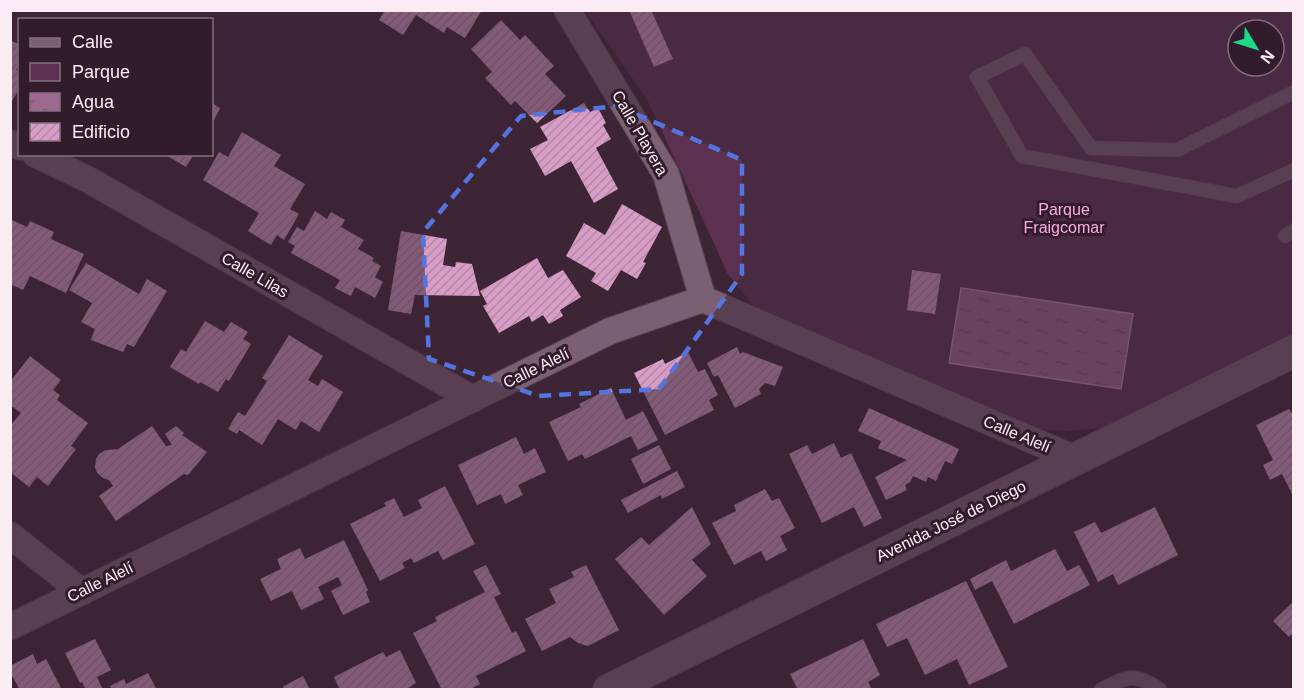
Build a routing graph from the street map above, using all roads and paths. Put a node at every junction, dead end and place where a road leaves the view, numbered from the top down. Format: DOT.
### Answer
graph roads {
  1 [pos="567,10"];
  2 [pos="1293,92"];
  3 [pos="39,156"];
  4 [pos="1293,170"];
  5 [pos="703,299"];
  6 [pos="1293,351"];
  7 [pos="473,399"];
  8 [pos="1076,459"];
  9 [pos="10,535"];
  10 [pos="82,592"];
  11 [pos="10,627"];
  12 [pos="609,690"];
  13 [pos="1101,690"];
  14 [pos="1160,690"];
  1 -- 5 [label="street, Calle Playera"];
  2 -- 4 [label="lane"];
  3 -- 7 [label="street, Calle Lilas"];
  5 -- 7 [label="street, Calle Alelí"];
  5 -- 8 [label="street, Calle Alelí"];
  6 -- 8 [label="street, Avenida José de Diego"];
  7 -- 10 [label="street, Calle Alelí"];
  8 -- 12 [label="street, Avenida José de Diego"];
  9 -- 10 [label="street"];
  10 -- 11 [label="street, Calle Alelí"];
  13 -- 14 [label="lane"];
}
